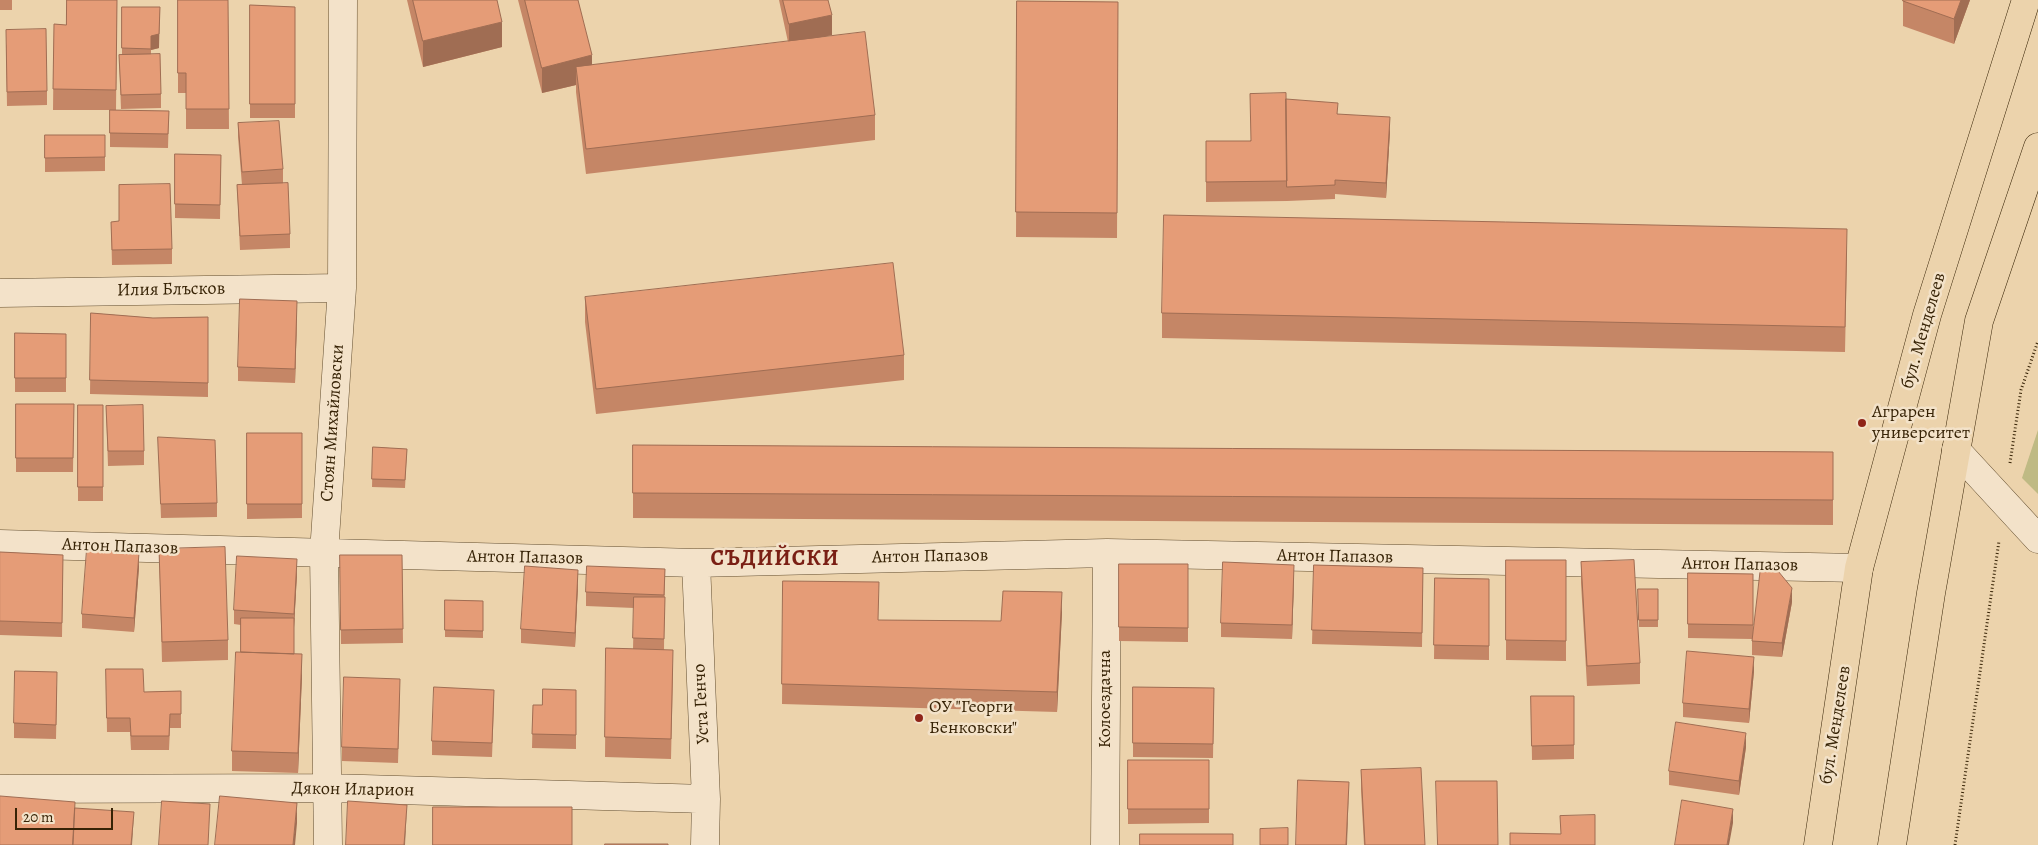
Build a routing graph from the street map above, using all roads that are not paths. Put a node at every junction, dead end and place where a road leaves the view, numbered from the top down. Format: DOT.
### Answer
graph roads {
  1 [pos="343,0"];
  2 [pos="2026,0"];
  3 [pos="2038,147"];
  4 [pos="342,288"];
  5 [pos="0,293"];
  6 [pos="1956,450"];
  7 [pos="2038,539"];
  8 [pos="0,544"];
  9 [pos="324,553"];
  10 [pos="1107,553"];
  11 [pos="696,563"];
  12 [pos="1860,568"];
  13 [pos="329,788"];
  14 [pos="0,789"];
  15 [pos="706,799"];
  16 [pos="328,845"];
  17 [pos="706,845"];
  18 [pos="1104,845"];
  19 [pos="1818,845"];
  20 [pos="1892,845"];
  1 -- 4 [label="street, Стоян Михайловски"];
  2 -- 12 [label="main road, бул. Менделеев"];
  3 -- 6 [label="main road"];
  4 -- 5 [label="street, Илия Блъсков"];
  4 -- 9 [label="street, Стоян Михайловски"];
  6 -- 7 [label="street"];
  6 -- 20 [label="main road"];
  8 -- 9 [label="street, Антон Папазов"];
  9 -- 11 [label="street, Антон Папазов"];
  9 -- 13 [label="street, Стоян Михайловски"];
  10 -- 11 [label="street, Антон Папазов"];
  10 -- 12 [label="street, Антон Папазов"];
  10 -- 18 [label="street, Колоездачна"];
  11 -- 15 [label="street, Уста Генчо"];
  12 -- 19 [label="main road, бул. Менделеев"];
  13 -- 14 [label="street, Дякон Иларион"];
  13 -- 15 [label="street, Дякон Иларион"];
  13 -- 16 [label="street, Стоян Михайловски"];
  15 -- 17 [label="street, Уста Генчо"];
}
